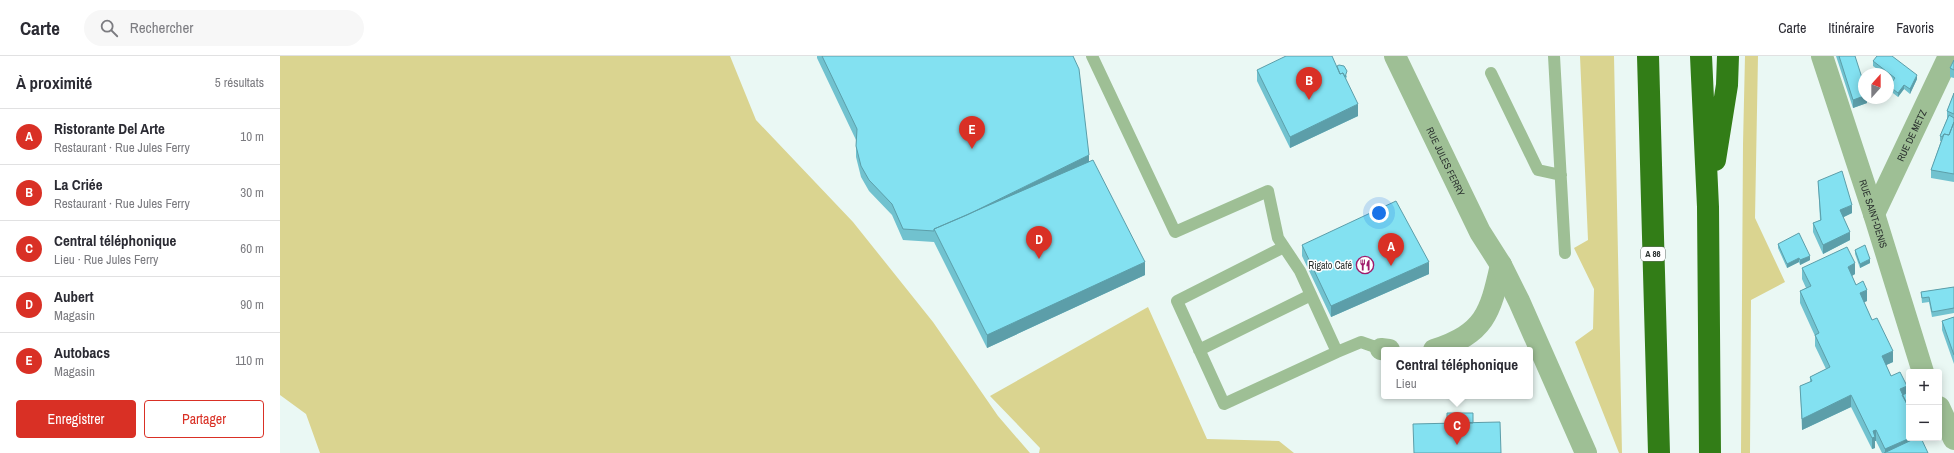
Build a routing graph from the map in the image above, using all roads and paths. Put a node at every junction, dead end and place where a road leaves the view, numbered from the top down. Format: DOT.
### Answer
graph roads {
  1 [pos="1092,56"];
  2 [pos="1395,56"];
  3 [pos="1411,56"];
  4 [pos="1554,56"];
  5 [pos="1648,56"];
  6 [pos="1701,56"];
  7 [pos="1728,56"];
  8 [pos="1822,56"];
  9 [pos="1949,56"];
  10 [pos="1491,73"];
  11 [pos="1561,175"];
  12 [pos="1708,207"];
  13 [pos="1874,214"];
  14 [pos="1284,247"];
  15 [pos="1565,253"];
  16 [pos="1501,265"];
  17 [pos="1311,295"];
  18 [pos="1443,347"];
  19 [pos="1381,349"];
  20 [pos="1200,350"];
  21 [pos="1337,352"];
  22 [pos="1922,369"];
  23 [pos="1942,413"];
  24 [pos="1954,439"];
  25 [pos="1586,453"];
  26 [pos="1659,453"];
  27 [pos="1710,453"];
  1 -- 14 [label="lane"];
  2 -- 16 [label="street, RUE JULES FERRY"];
  3 -- 16 [label="street, RUE JULES FERRY"];
  4 -- 11 [label="lane"];
  5 -- 26 [label="highway, A 86"];
  6 -- 12 [label="highway"];
  7 -- 12 [label="highway"];
  8 -- 13 [label="street, RUE SAINT-DENIS"];
  9 -- 13 [label="street, RUE DE METZ"];
  10 -- 11 [label="lane"];
  11 -- 15 [label="lane"];
  12 -- 27 [label="highway"];
  13 -- 22 [label="street, RUE SAINT-DENIS"];
  14 -- 17 [label="lane"];
  14 -- 20 [label="lane"];
  16 -- 18 [label="street"];
  16 -- 25 [label="street, RUE JULES FERRY"];
  17 -- 20 [label="lane"];
  17 -- 21 [label="lane"];
  19 -- 21 [label="lane"];
  20 -- 21 [label="lane"];
  23 -- 24 [label="street"];
}
